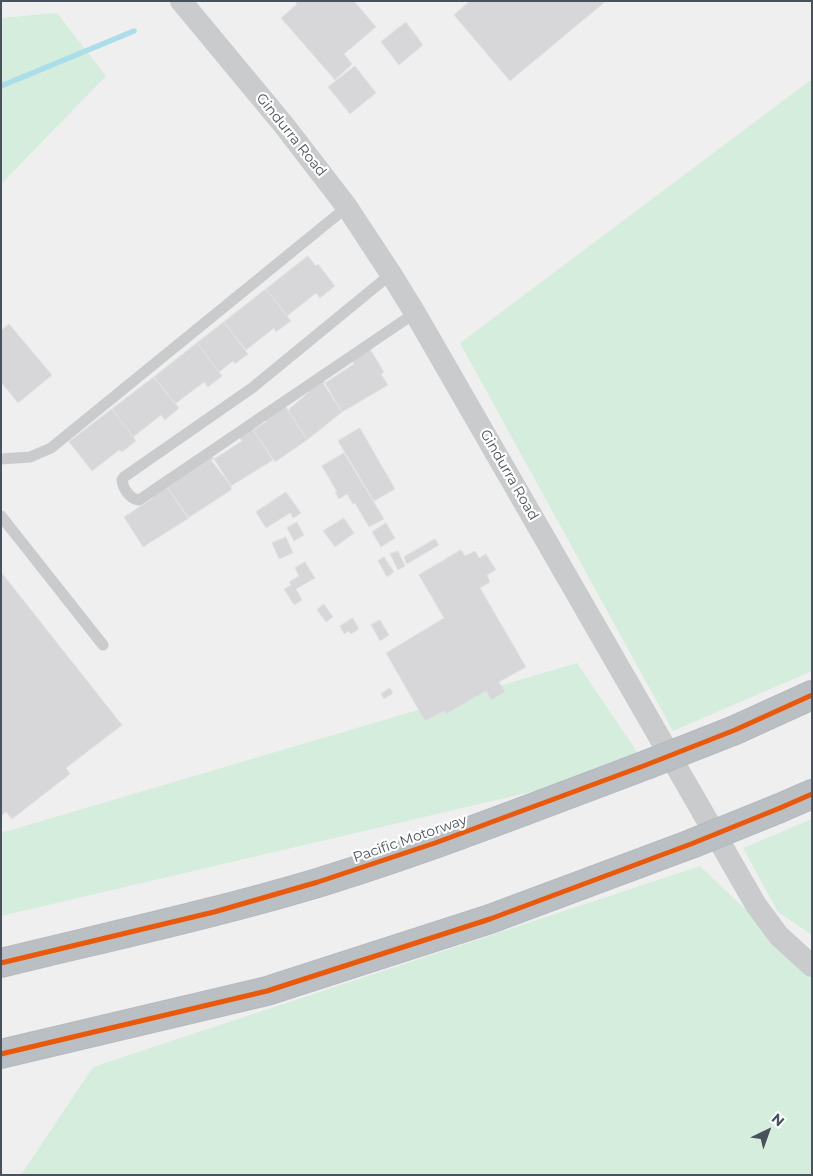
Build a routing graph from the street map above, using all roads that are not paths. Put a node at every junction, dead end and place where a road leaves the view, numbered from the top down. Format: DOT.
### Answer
graph roads {
  1 [pos="181,1"];
  2 [pos="347,207"];
  3 [pos="391,274"];
  4 [pos="415,313"];
  5 [pos="1,459"];
  6 [pos="1,516"];
  7 [pos="102,645"];
  8 [pos="812,695"];
  9 [pos="812,794"];
  10 [pos="1,963"];
  11 [pos="812,966"];
  12 [pos="1,1054"];
  1 -- 2 [label="street, Gindurra Road"];
  2 -- 3 [label="street, Gindurra Road"];
  2 -- 5 [label="lane"];
  3 -- 4 [label="street, Gindurra Road"];
  3 -- 4 [label="lane"];
  4 -- 11 [label="street, Gindurra Road"];
  6 -- 7 [label="lane"];
  8 -- 10 [label="highway, Pacific Motorway, bridge"];
  9 -- 12 [label="highway, bridge"];
}
